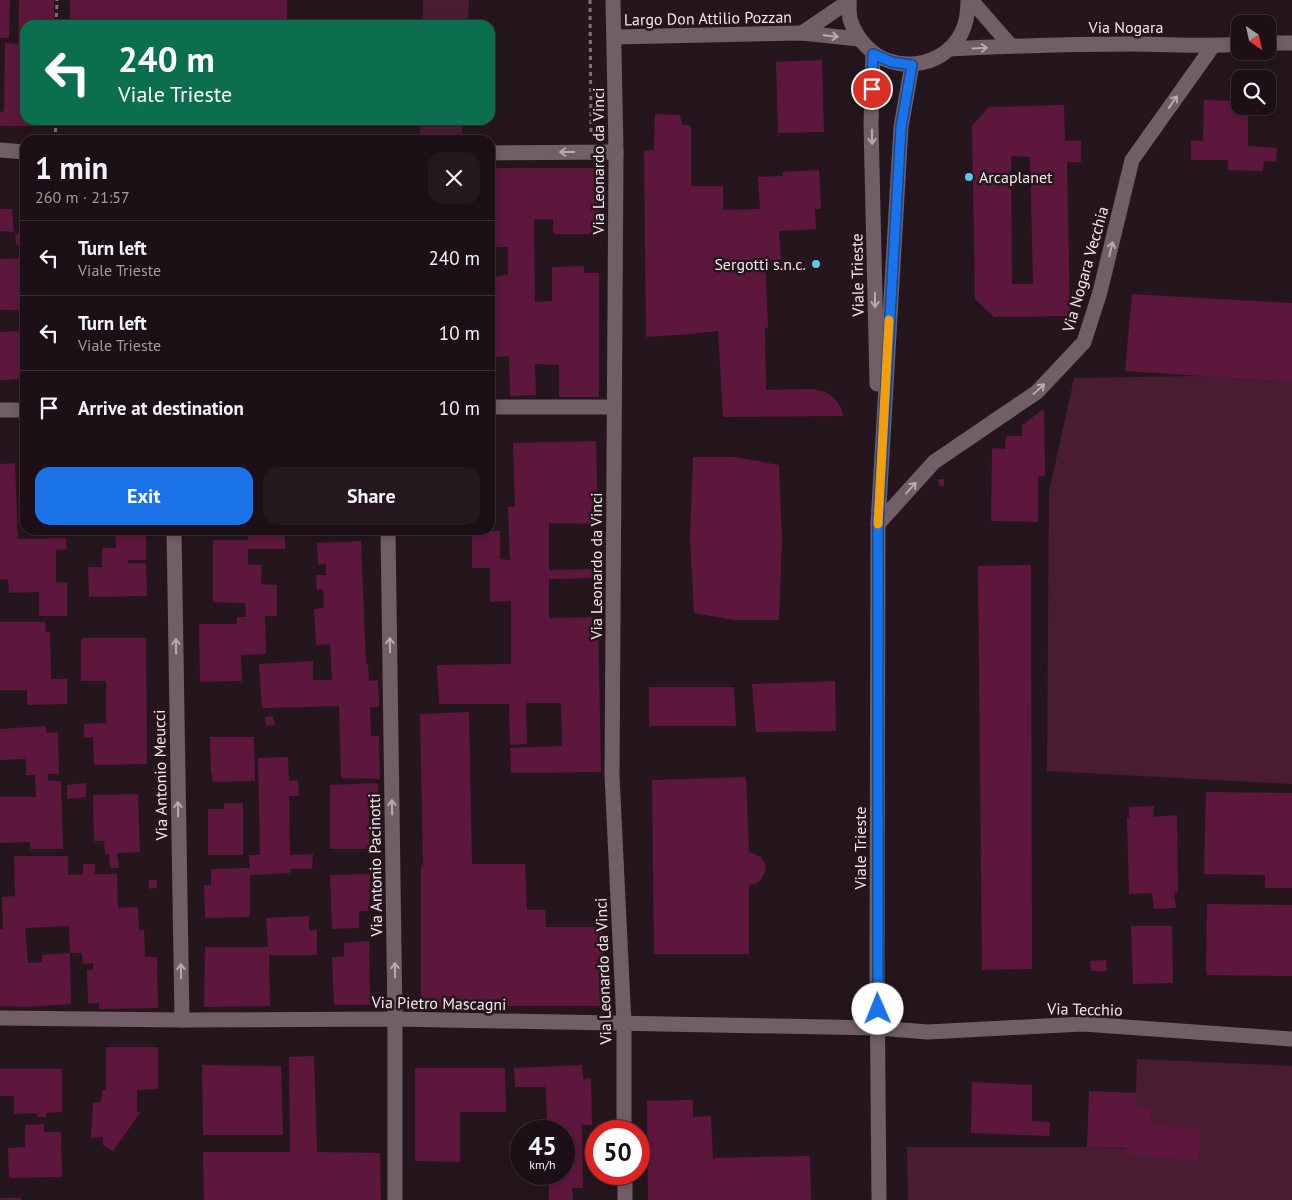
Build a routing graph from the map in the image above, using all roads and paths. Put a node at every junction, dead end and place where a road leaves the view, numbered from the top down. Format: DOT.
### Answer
graph roads {
  1 [pos="57,0"];
  2 [pos="590,0"];
  3 [pos="613,0"];
  4 [pos="849,0"];
  5 [pos="969,0"];
  6 [pos="56,20"];
  7 [pos="802,33"];
  8 [pos="615,37"];
  9 [pos="860,39"];
  10 [pos="1276,43"];
  11 [pos="1292,43"];
  12 [pos="1231,45"];
  13 [pos="1011,46"];
  14 [pos="1213,46"];
  15 [pos="949,49"];
  16 [pos="873,54"];
  17 [pos="912,65"];
  18 [pos="592,138"];
  19 [pos="0,150"];
  20 [pos="20,152"];
  21 [pos="616,152"];
  22 [pos="495,153"];
  23 [pos="495,407"];
  24 [pos="614,407"];
  25 [pos="0,410"];
  26 [pos="20,410"];
  27 [pos="879,496"];
  28 [pos="878,524"];
  29 [pos="174,535"];
  30 [pos="388,535"];
  31 [pos="0,1018"];
  32 [pos="395,1019"];
  33 [pos="182,1020"];
  34 [pos="624,1024"];
  35 [pos="878,1028"];
  36 [pos="1292,1039"];
  37 [pos="624,1120"];
  38 [pos="625,1185"];
  39 [pos="395,1200"];
  40 [pos="625,1200"];
  41 [pos="879,1200"];
  1 -- 6 [label="path"];
  2 -- 18 [label="path"];
  3 -- 8 [label="street, Via Leonardo da Vinci"];
  4 -- 7 [label="street, Largo Don Attilio Pozzan"];
  4 -- 9 [label="street"];
  5 -- 13 [label="street"];
  5 -- 15 [label="street"];
  7 -- 8 [label="street, Largo Don Attilio Pozzan"];
  7 -- 9 [label="street, Largo Don Attilio Pozzan, one-way"];
  8 -- 21 [label="street, Via Leonardo da Vinci"];
  9 -- 16 [label="street"];
  10 -- 11 [label="street"];
  12 -- 14 [label="street, Via Nogara"];
  13 -- 14 [label="street, Via Nogara"];
  15 -- 13 [label="street, Via Nogara, one-way"];
  28 -- 14 [label="street, Via Nogara Vecchia, one-way"];
  15 -- 17 [label="street"];
  16 -- 17 [label="street"];
  16 -- 27 [label="street, Viale Trieste, one-way"];
  17 -- 27 [label="street, Viale Trieste"];
  19 -- 20 [label="street"];
  21 -- 22 [label="street, one-way"];
  21 -- 24 [label="street, Via Leonardo da Vinci"];
  23 -- 24 [label="street"];
  24 -- 34 [label="street, Via Leonardo da Vinci"];
  25 -- 26 [label="street"];
  27 -- 28 [label="street, Viale Trieste"];
  28 -- 35 [label="street, Viale Trieste"];
  33 -- 29 [label="street, Via Antonio Meucci, one-way"];
  32 -- 30 [label="street, Via Antonio Pacinotti, one-way"];
  31 -- 33 [label="street, Via Pietro Mascagni"];
  32 -- 33 [label="street, Via Pietro Mascagni"];
  32 -- 34 [label="street, Via Pietro Mascagni"];
  32 -- 39 [label="street, Via Antonio Pacinotti"];
  34 -- 35 [label="street, Via Pietro Mascagni"];
  34 -- 37 [label="street, Via Leonardo da Vinci"];
  35 -- 36 [label="street, Via Tecchio"];
  35 -- 41 [label="street, Viale Trieste"];
  38 -- 40 [label="street"];
}
